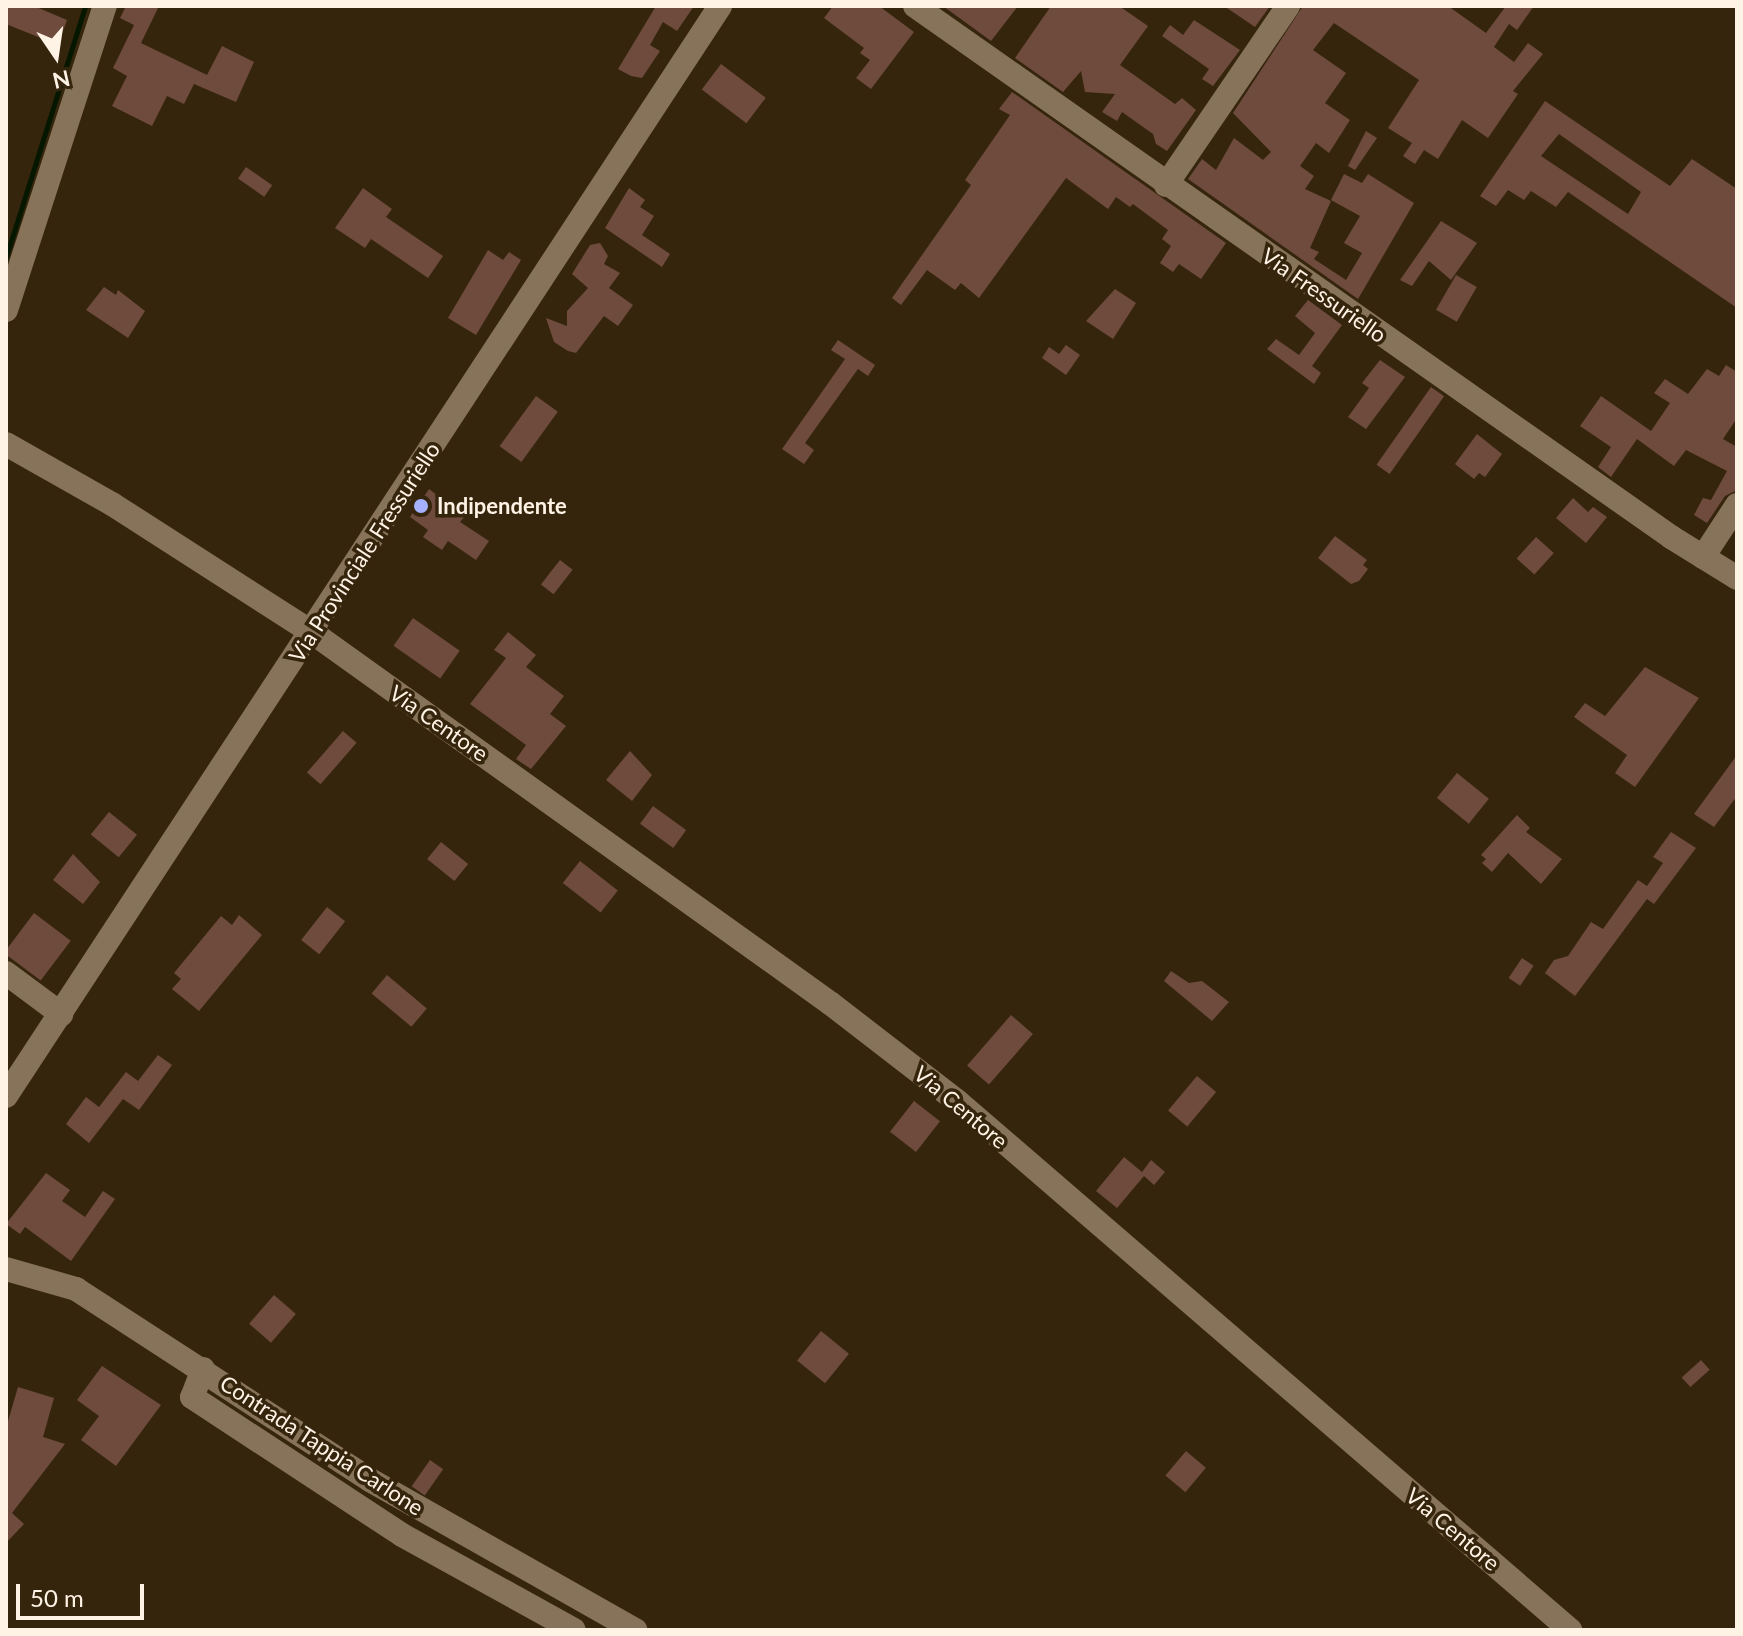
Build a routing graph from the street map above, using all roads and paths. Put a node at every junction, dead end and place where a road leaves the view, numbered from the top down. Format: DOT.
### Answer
graph roads {
  1 [pos="105,6"];
  2 [pos="720,6"];
  3 [pos="915,6"];
  4 [pos="1288,6"];
  5 [pos="1166,185"];
  6 [pos="6,310"];
  7 [pos="6,444"];
  8 [pos="1737,505"];
  9 [pos="1703,557"];
  10 [pos="1737,578"];
  11 [pos="313,633"];
  12 [pos="6,973"];
  13 [pos="61,1014"];
  14 [pos="6,1096"];
  15 [pos="6,1269"];
  16 [pos="203,1369"];
  17 [pos="574,1630"];
  18 [pos="635,1630"];
  19 [pos="1570,1630"];
  1 -- 6 [label="street"];
  2 -- 11 [label="street, Via Provinciale Fressuriello"];
  3 -- 5 [label="street, Via Fressuriello"];
  4 -- 5 [label="street"];
  5 -- 9 [label="street, Via Fressuriello"];
  7 -- 11 [label="street, Via Centore"];
  8 -- 9 [label="street"];
  9 -- 10 [label="street, Via Fressuriello"];
  11 -- 13 [label="street, Via Provinciale Fressuriello"];
  11 -- 19 [label="street, Via Centore"];
  12 -- 13 [label="street"];
  13 -- 14 [label="street, Via Provinciale Fressuriello"];
  15 -- 16 [label="street, Contrada Tappia Carlone"];
  16 -- 17 [label="street"];
  16 -- 18 [label="street, Contrada Tappia Carlone"];
}
